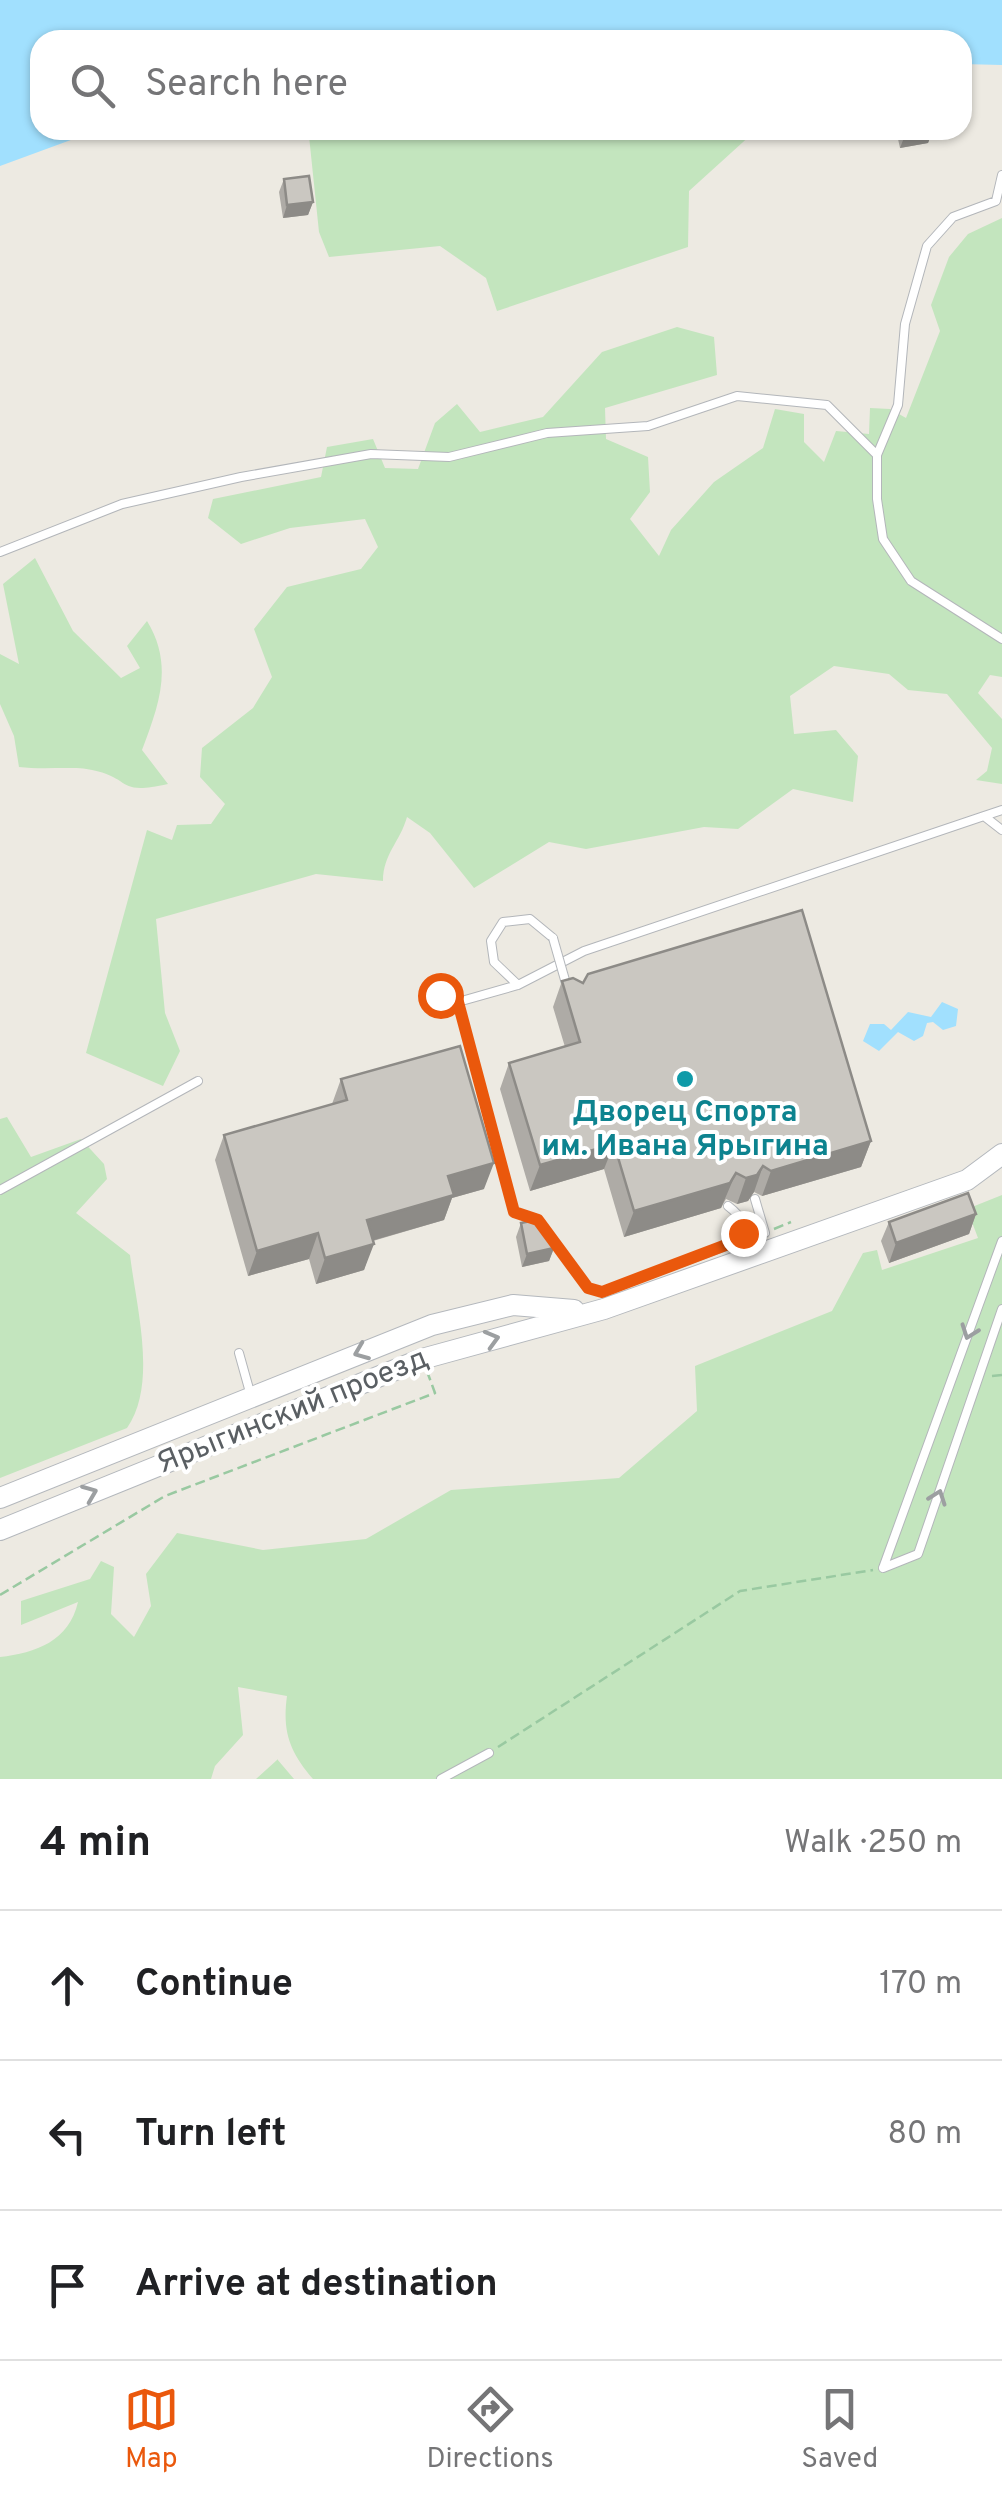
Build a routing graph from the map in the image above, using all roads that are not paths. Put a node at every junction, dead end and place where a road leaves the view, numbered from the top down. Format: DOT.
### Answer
graph roads {
  1 [pos="1002,174"];
  2 [pos="877,455"];
  3 [pos="0,552"];
  4 [pos="1002,639"];
  5 [pos="1002,810"];
  6 [pos="984,816"];
  7 [pos="1002,830"];
  8 [pos="518,985"];
  9 [pos="432,994"];
  10 [pos="458,1002"];
  11 [pos="571,1002"];
  12 [pos="198,1080"];
  13 [pos="1002,1154"];
  14 [pos="0,1190"];
  15 [pos="754,1198"];
  16 [pos="728,1206"];
  17 [pos="764,1232"];
  18 [pos="1002,1240"];
  19 [pos="1002,1309"];
  20 [pos="591,1311"];
  21 [pos="432,1325"];
  22 [pos="239,1353"];
  23 [pos="432,1356"];
  24 [pos="251,1396"];
  25 [pos="0,1498"];
  26 [pos="0,1530"];
  27 [pos="489,1753"];
  28 [pos="441,1779"];
  1 -- 2 [label="lane"];
  2 -- 3 [label="lane"];
  2 -- 4 [label="lane"];
  5 -- 6 [label="lane"];
  6 -- 7 [label="lane"];
  6 -- 8 [label="lane"];
  8 -- 10 [label="lane"];
  8 -- 11 [label="lane, bridge"];
  9 -- 10 [label="lane"];
  10 -- 16 [label="lane"];
  12 -- 14 [label="lane"];
  13 -- 20 [label="main road, Ярыгинский проезд"];
  15 -- 17 [label="lane"];
  18 -- 19 [label="lane, one-way"];
  20 -- 21 [label="main road, Ярыгинский проезд"];
  23 -- 20 [label="main road, Ярыгинский проезд, one-way"];
  21 -- 23 [label="main road"];
  21 -- 24 [label="main road, Ярыгинский проезд, one-way"];
  22 -- 24 [label="lane"];
  26 -- 23 [label="main road, Ярыгинский проезд, one-way"];
  24 -- 25 [label="main road, Ярыгинский проезд"];
  27 -- 28 [label="lane"];
}
